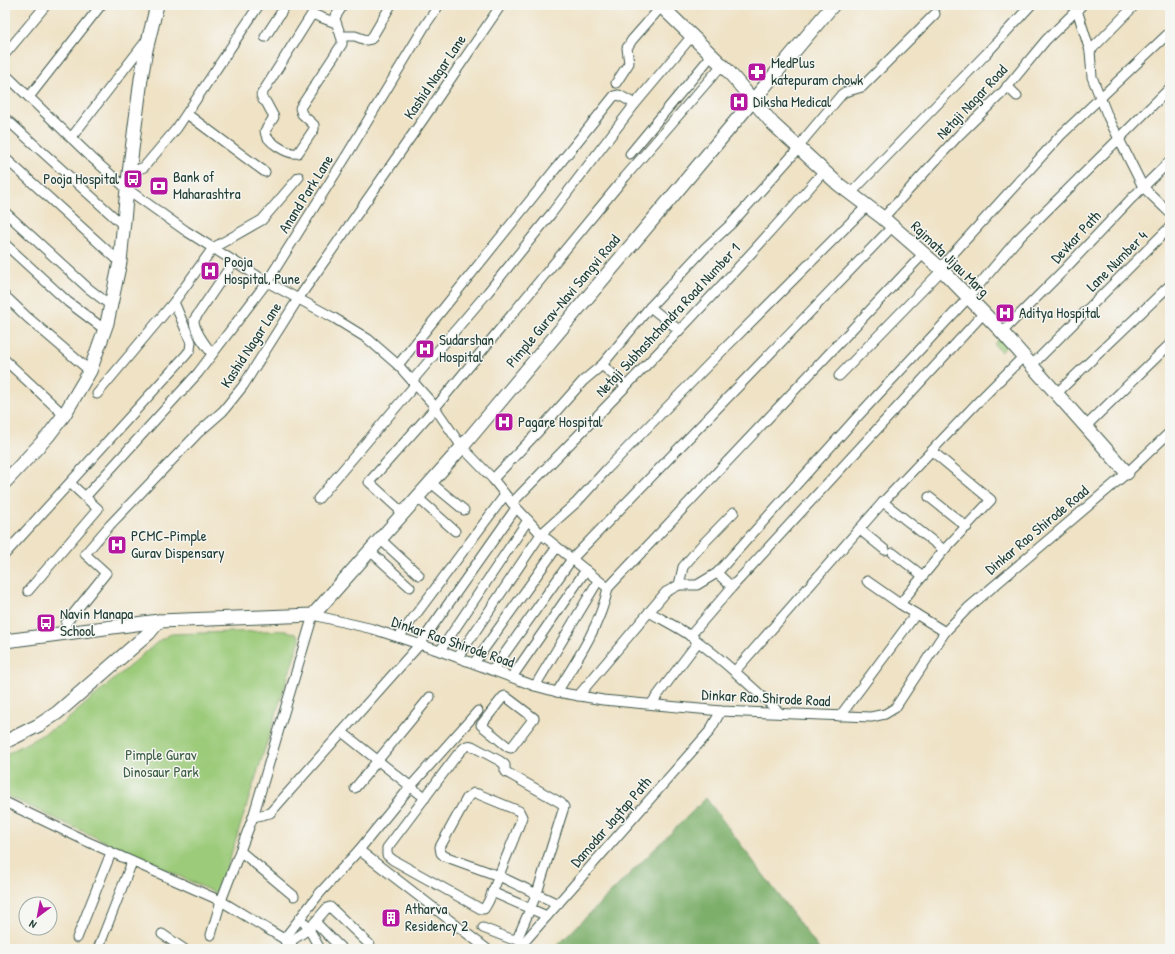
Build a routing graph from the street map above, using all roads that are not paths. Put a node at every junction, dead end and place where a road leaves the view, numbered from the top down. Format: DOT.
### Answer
graph roads {
  1 [pos="46,5"];
  2 [pos="101,5"];
  3 [pos="157,5"];
  4 [pos="259,5"];
  5 [pos="286,5"];
  6 [pos="343,5"];
  7 [pos="391,5"];
  8 [pos="439,5"];
  9 [pos="501,5"];
  10 [pos="833,5"];
  11 [pos="1031,5"];
  12 [pos="1135,5"];
  13 [pos="661,6"];
  14 [pos="1077,7"];
  15 [pos="935,14"];
  16 [pos="336,23"];
  17 [pos="1170,32"];
  18 [pos="341,36"];
  19 [pos="692,36"];
  20 [pos="149,37"];
  21 [pos="265,37"];
  22 [pos="1090,51"];
  23 [pos="5,54"];
  24 [pos="712,56"];
  25 [pos="722,65"];
  26 [pos="5,74"];
  27 [pos="616,83"];
  28 [pos="1007,86"];
  29 [pos="1170,88"];
  30 [pos="1017,96"];
  31 [pos="29,97"];
  32 [pos="1100,97"];
  33 [pos="753,100"];
  34 [pos="635,104"];
  35 [pos="187,114"];
  36 [pos="5,118"];
  37 [pos="71,138"];
  38 [pos="1119,138"];
  39 [pos="799,148"];
  40 [pos="630,154"];
  41 [pos="5,158"];
  42 [pos="1170,161"];
  43 [pos="824,171"];
  44 [pos="129,172"];
  45 [pos="265,172"];
  46 [pos="299,177"];
  47 [pos="1143,187"];
  48 [pos="127,189"];
  49 [pos="851,193"];
  50 [pos="867,206"];
  51 [pos="5,212"];
  52 [pos="1170,213"];
  53 [pos="888,223"];
  54 [pos="124,226"];
  55 [pos="1170,227"];
  56 [pos="5,244"];
  57 [pos="213,248"];
  58 [pos="924,253"];
  59 [pos="234,261"];
  60 [pos="120,262"];
  61 [pos="941,269"];
  62 [pos="267,282"];
  63 [pos="1170,285"];
  64 [pos="5,296"];
  65 [pos="968,298"];
  66 [pos="298,299"];
  67 [pos="174,302"];
  68 [pos="110,305"];
  69 [pos="650,307"];
  70 [pos="984,314"];
  71 [pos="104,329"];
  72 [pos="679,330"];
  73 [pos="1002,332"];
  74 [pos="1170,344"];
  75 [pos="212,354"];
  76 [pos="5,360"];
  77 [pos="1028,361"];
  78 [pos="398,365"];
  79 [pos="602,365"];
  80 [pos="90,371"];
  81 [pos="839,376"];
  82 [pos="414,383"];
  83 [pos="626,386"];
  84 [pos="1057,393"];
  85 [pos="96,394"];
  86 [pos="435,408"];
  87 [pos="64,415"];
  88 [pos="1086,426"];
  89 [pos="1170,432"];
  90 [pos="462,447"];
  91 [pos="932,451"];
  92 [pos="1127,472"];
  93 [pos="492,479"];
  94 [pos="5,482"];
  95 [pos="430,482"];
  96 [pos="70,483"];
  97 [pos="505,495"];
  98 [pos="86,496"];
  99 [pos="929,496"];
  100 [pos="417,497"];
  101 [pos="318,499"];
  102 [pos="883,502"];
  103 [pos="514,505"];
  104 [pos="464,510"];
  105 [pos="734,512"];
  106 [pos="403,513"];
  107 [pos="528,520"];
  108 [pos="967,526"];
  109 [pos="859,529"];
  110 [pos="455,531"];
  111 [pos="541,534"];
  112 [pos="380,539"];
  113 [pos="557,547"];
  114 [pos="944,550"];
  115 [pos="370,551"];
  116 [pos="5,554"];
  117 [pos="572,559"];
  118 [pos="586,570"];
  119 [pos="717,573"];
  120 [pos="419,575"];
  121 [pos="923,576"];
  122 [pos="598,580"];
  123 [pos="867,581"];
  124 [pos="679,585"];
  125 [pos="410,587"];
  126 [pos="732,587"];
  127 [pos="608,588"];
  128 [pos="28,591"];
  129 [pos="900,604"];
  130 [pos="649,612"];
  131 [pos="916,614"];
  132 [pos="313,615"];
  133 [pos="159,621"];
  134 [pos="945,632"];
  135 [pos="67,633"];
  136 [pos="690,636"];
  137 [pos="399,637"];
  138 [pos="5,641"];
  139 [pos="698,642"];
  140 [pos="420,644"];
  141 [pos="440,651"];
  142 [pos="458,657"];
  143 [pos="474,663"];
  144 [pos="493,670"];
  145 [pos="735,671"];
  146 [pos="512,677"];
  147 [pos="535,686"];
  148 [pos="557,692"];
  149 [pos="578,696"];
  150 [pos="430,697"];
  151 [pos="651,704"];
  152 [pos="478,711"];
  153 [pos="721,711"];
  154 [pos="780,713"];
  155 [pos="840,716"];
  156 [pos="472,719"];
  157 [pos="481,725"];
  158 [pos="342,732"];
  159 [pos="5,742"];
  160 [pos="378,760"];
  161 [pos="411,786"];
  162 [pos="355,788"];
  163 [pos="425,798"];
  164 [pos="5,803"];
  165 [pos="252,817"];
  166 [pos="359,850"];
  167 [pos="240,851"];
  168 [pos="111,853"];
  169 [pos="132,862"];
  170 [pos="499,876"];
  171 [pos="492,892"];
  172 [pos="537,893"];
  173 [pos="294,896"];
  174 [pos="221,901"];
  175 [pos="558,904"];
  176 [pos="530,909"];
  177 [pos="547,916"];
  178 [pos="300,918"];
  179 [pos="316,922"];
  180 [pos="483,928"];
  181 [pos="309,929"];
  182 [pos="162,934"];
  183 [pos="211,935"];
  184 [pos="77,938"];
  185 [pos="284,939"];
  186 [pos="98,949"];
  187 [pos="184,949"];
  188 [pos="289,949"];
  189 [pos="294,949"];
  190 [pos="320,949"];
  191 [pos="342,949"];
  192 [pos="370,949"];
  193 [pos="487,949"];
  194 [pos="518,949"];
  1 -- 23 [label="street"];
  2 -- 31 [label="street"];
  3 -- 20 [label="street"];
  4 -- 35 [label="street"];
  5 -- 21 [label="street"];
  6 -- 16 [label="street"];
  7 -- 18 [label="street"];
  8 -- 62 [label="street, Anand Park Lane"];
  9 -- 66 [label="street, Kashid Nagar Lane"];
  10 -- 33 [label="street, Pimple Gurav-Navi Sangvi Road"];
  11 -- 49 [label="street"];
  12 -- 22 [label="street"];
  13 -- 19 [label="street, Rajmata Jijau Marg"];
  13 -- 27 [label="street"];
  14 -- 22 [label="street"];
  14 -- 28 [label="street, Netaji Nagar Road"];
  15 -- 39 [label="street"];
  16 -- 18 [label="street"];
  16 -- 18 [label="street"];
  17 -- 32 [label="street"];
  19 -- 24 [label="street, Rajmata Jijau Marg"];
  19 -- 34 [label="street"];
  20 -- 37 [label="street"];
  20 -- 44 [label="street"];
  22 -- 32 [label="street"];
  24 -- 25 [label="street, Rajmata Jijau Marg"];
  24 -- 40 [label="street"];
  25 -- 33 [label="street, Rajmata Jijau Marg"];
  25 -- 86 [label="street"];
  26 -- 31 [label="street"];
  28 -- 30 [label="street"];
  28 -- 53 [label="street, Netaji Nagar Road"];
  29 -- 38 [label="street"];
  31 -- 37 [label="street"];
  32 -- 38 [label="street"];
  32 -- 61 [label="street"];
  33 -- 39 [label="street, Rajmata Jijau Marg"];
  33 -- 90 [label="street, Pimple Gurav-Navi Sangvi Road"];
  34 -- 78 [label="street"];
  34 -- 82 [label="street"];
  35 -- 44 [label="street"];
  35 -- 45 [label="street"];
  36 -- 54 [label="street"];
  37 -- 48 [label="street"];
  38 -- 47 [label="street"];
  38 -- 65 [label="street"];
  39 -- 43 [label="street, Rajmata Jijau Marg"];
  39 -- 69 [label="street"];
  41 -- 60 [label="street"];
  42 -- 47 [label="street, Devkar Path"];
  43 -- 49 [label="street, Rajmata Jijau Marg"];
  43 -- 72 [label="street, Netaji Subhashchandra Road Number 1"];
  44 -- 48 [label="street"];
  46 -- 57 [label="street"];
  47 -- 52 [label="street"];
  47 -- 73 [label="street, Devkar Path"];
  48 -- 54 [label="street"];
  48 -- 57 [label="street"];
  49 -- 50 [label="street, Rajmata Jijau Marg"];
  50 -- 53 [label="street, Rajmata Jijau Marg"];
  50 -- 111 [label="street"];
  51 -- 68 [label="street"];
  53 -- 58 [label="street, Rajmata Jijau Marg"];
  53 -- 117 [label="street, Netaji Nagar Road"];
  54 -- 60 [label="street"];
  55 -- 77 [label="street, Lane Number 4"];
  56 -- 71 [label="street"];
  57 -- 59 [label="street"];
  57 -- 67 [label="street"];
  58 -- 61 [label="street, Rajmata Jijau Marg"];
  58 -- 127 [label="street"];
  59 -- 62 [label="street"];
  59 -- 75 [label="street"];
  60 -- 68 [label="street"];
  61 -- 65 [label="street, Rajmata Jijau Marg"];
  61 -- 81 [label="street"];
  62 -- 66 [label="street"];
  62 -- 75 [label="street, Anand Park Lane"];
  63 -- 84 [label="street"];
  64 -- 80 [label="street"];
  65 -- 70 [label="street, Rajmata Jijau Marg"];
  65 -- 119 [label="street"];
  66 -- 78 [label="street"];
  66 -- 135 [label="street, Kashid Nagar Lane"];
  67 -- 85 [label="street"];
  67 -- 96 [label="street"];
  68 -- 71 [label="street"];
  69 -- 72 [label="street"];
  69 -- 79 [label="street"];
  70 -- 73 [label="street, Rajmata Jijau Marg"];
  70 -- 126 [label="street"];
  71 -- 80 [label="street"];
  72 -- 83 [label="street, Netaji Subhashchandra Road Number 1"];
  73 -- 77 [label="street, Rajmata Jijau Marg"];
  74 -- 88 [label="street"];
  75 -- 98 [label="street, Anand Park Lane"];
  76 -- 87 [label="street"];
  77 -- 84 [label="street, Rajmata Jijau Marg"];
  77 -- 91 [label="street, Lane Number 4"];
  78 -- 82 [label="street"];
  79 -- 83 [label="street"];
  79 -- 93 [label="street"];
  80 -- 87 [label="street"];
  82 -- 86 [label="street"];
  82 -- 101 [label="street"];
  83 -- 103 [label="street, Netaji Subhashchandra Road Number 1"];
  84 -- 88 [label="street, Rajmata Jijau Marg"];
  86 -- 90 [label="street"];
  86 -- 106 [label="street"];
  87 -- 94 [label="street"];
  88 -- 92 [label="street, Rajmata Jijau Marg"];
  89 -- 92 [label="street, Dinkar Rao Shirode Road"];
  90 -- 93 [label="street"];
  90 -- 95 [label="street, Pimple Gurav-Navi Sangvi Road"];
  91 -- 102 [label="street, Lane Number 4"];
  91 -- 108 [label="street"];
  92 -- 134 [label="street, Dinkar Rao Shirode Road"];
  93 -- 97 [label="street"];
  95 -- 100 [label="street, Pimple Gurav-Navi Sangvi Road"];
  95 -- 104 [label="street"];
  96 -- 98 [label="street"];
  96 -- 116 [label="street"];
  97 -- 103 [label="street"];
  97 -- 137 [label="street"];
  98 -- 128 [label="street"];
  99 -- 108 [label="street"];
  100 -- 106 [label="street, Pimple Gurav-Navi Sangvi Road"];
  100 -- 110 [label="street"];
  102 -- 109 [label="street, Lane Number 4"];
  102 -- 114 [label="street"];
  103 -- 107 [label="street"];
  103 -- 140 [label="street, Netaji Subhashchandra Road Number 1"];
  105 -- 124 [label="street"];
  106 -- 112 [label="street, Pimple Gurav-Navi Sangvi Road"];
  107 -- 111 [label="street"];
  107 -- 141 [label="street"];
  108 -- 114 [label="street"];
  109 -- 121 [label="street"];
  109 -- 145 [label="street, Lane Number 4"];
  111 -- 113 [label="street"];
  111 -- 142 [label="street"];
  112 -- 115 [label="street, Pimple Gurav-Navi Sangvi Road"];
  112 -- 120 [label="street"];
  113 -- 117 [label="street"];
  113 -- 143 [label="street"];
  114 -- 121 [label="street"];
  115 -- 125 [label="street"];
  115 -- 132 [label="street, Pimple Gurav-Navi Sangvi Road"];
  117 -- 118 [label="street"];
  117 -- 144 [label="street, Netaji Nagar Road"];
  118 -- 122 [label="street"];
  118 -- 146 [label="street"];
  119 -- 124 [label="street"];
  119 -- 126 [label="street"];
  121 -- 129 [label="street"];
  122 -- 127 [label="street"];
  122 -- 147 [label="street"];
  123 -- 129 [label="street"];
  124 -- 130 [label="street"];
  126 -- 136 [label="street"];
  127 -- 148 [label="street"];
  129 -- 131 [label="street"];
  130 -- 136 [label="street"];
  130 -- 149 [label="street"];
  131 -- 134 [label="street"];
  131 -- 155 [label="street"];
  132 -- 133 [label="street"];
  132 -- 137 [label="street, Dinkar Rao Shirode Road"];
  132 -- 165 [label="street"];
  133 -- 135 [label="street"];
  133 -- 159 [label="street"];
  134 -- 155 [label="street, Dinkar Rao Shirode Road"];
  135 -- 138 [label="street"];
  136 -- 139 [label="street"];
  137 -- 140 [label="street, Dinkar Rao Shirode Road"];
  139 -- 145 [label="street"];
  139 -- 151 [label="street"];
  140 -- 141 [label="street, Dinkar Rao Shirode Road"];
  140 -- 158 [label="street, Netaji Subhashchandra Road Number 1"];
  141 -- 142 [label="street, Dinkar Rao Shirode Road"];
  142 -- 143 [label="street, Dinkar Rao Shirode Road"];
  143 -- 144 [label="street, Dinkar Rao Shirode Road"];
  144 -- 146 [label="street, Dinkar Rao Shirode Road"];
  145 -- 154 [label="street"];
  146 -- 147 [label="street, Dinkar Rao Shirode Road"];
  147 -- 148 [label="street, Dinkar Rao Shirode Road"];
  148 -- 149 [label="street, Dinkar Rao Shirode Road"];
  149 -- 151 [label="street, Dinkar Rao Shirode Road"];
  150 -- 160 [label="street"];
  151 -- 153 [label="street, Dinkar Rao Shirode Road"];
  152 -- 156 [label="street"];
  153 -- 154 [label="street, Dinkar Rao Shirode Road"];
  153 -- 175 [label="street, Damodar Jagtap Path"];
  154 -- 155 [label="street, Dinkar Rao Shirode Road"];
  156 -- 157 [label="street"];
  156 -- 161 [label="street"];
  157 -- 157 [label="street"];
  158 -- 160 [label="street"];
  158 -- 165 [label="street, Netaji Subhashchandra Road Number 1"];
  160 -- 161 [label="street"];
  160 -- 162 [label="street"];
  161 -- 163 [label="street"];
  161 -- 166 [label="street"];
  163 -- 171 [label="street"];
  163 -- 172 [label="street"];
  164 -- 168 [label="street"];
  165 -- 167 [label="street"];
  166 -- 178 [label="street"];
  166 -- 193 [label="street"];
  167 -- 173 [label="street"];
  167 -- 174 [label="street"];
  168 -- 169 [label="street"];
  168 -- 184 [label="street"];
  169 -- 174 [label="street"];
  169 -- 186 [label="street"];
  170 -- 170 [label="street"];
  170 -- 171 [label="street"];
  170 -- 172 [label="street"];
  171 -- 176 [label="street"];
  172 -- 175 [label="street"];
  172 -- 176 [label="street"];
  174 -- 183 [label="street"];
  174 -- 185 [label="street"];
  175 -- 177 [label="street, Damodar Jagtap Path"];
  176 -- 177 [label="street"];
  176 -- 180 [label="street"];
  177 -- 194 [label="street, Damodar Jagtap Path"];
  178 -- 181 [label="street"];
  178 -- 185 [label="street"];
  179 -- 181 [label="street"];
  179 -- 191 [label="street"];
  179 -- 192 [label="street"];
  181 -- 189 [label="street"];
  181 -- 190 [label="street"];
  182 -- 187 [label="street"];
  185 -- 188 [label="street"];
}
